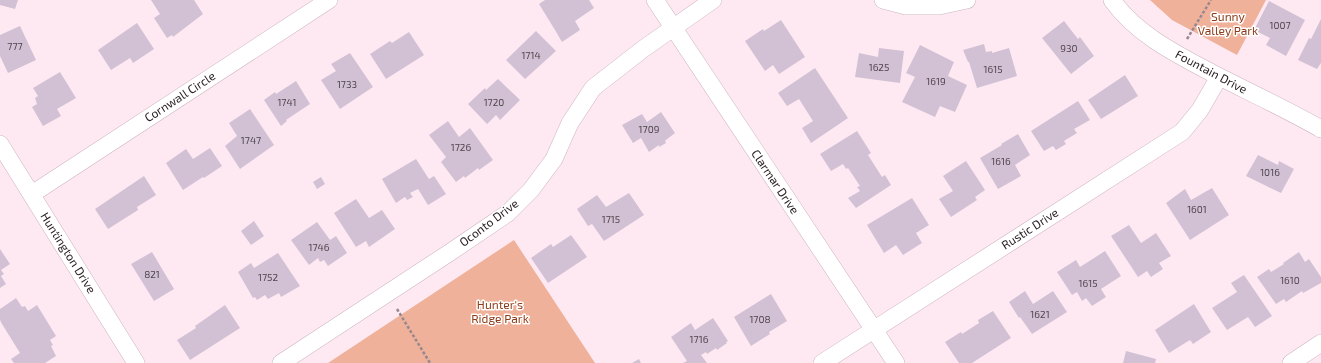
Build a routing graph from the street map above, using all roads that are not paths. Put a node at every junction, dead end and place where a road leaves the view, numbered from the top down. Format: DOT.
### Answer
graph roads {
  1 [pos="329,0"];
  2 [pos="655,0"];
  3 [pos="713,0"];
  4 [pos="883,0"];
  5 [pos="967,0"];
  6 [pos="1112,0"];
  7 [pos="673,28"];
  8 [pos="1219,76"];
  9 [pos="1321,129"];
  10 [pos="0,144"];
  11 [pos="32,194"];
  12 [pos="873,329"];
  13 [pos="1321,343"];
  14 [pos="136,363"];
  15 [pos="281,363"];
  16 [pos="822,363"];
  17 [pos="896,363"];
  18 [pos="1291,363"];
  1 -- 11 [label="street, Cornwall Circle"];
  2 -- 7 [label="street, Clarmar Drive"];
  3 -- 7 [label="street, Oconto Drive"];
  4 -- 5 [label="street"];
  6 -- 8 [label="street, Fountain Drive"];
  7 -- 12 [label="street, Clarmar Drive"];
  7 -- 15 [label="street, Oconto Drive"];
  8 -- 9 [label="street, Fountain Drive"];
  8 -- 12 [label="street, Rustic Drive"];
  10 -- 11 [label="street, Huntington Drive"];
  11 -- 14 [label="street, Huntington Drive"];
  12 -- 16 [label="street, Rustic Drive"];
  12 -- 17 [label="street, Clarmar Drive"];
  13 -- 18 [label="street"];
}
